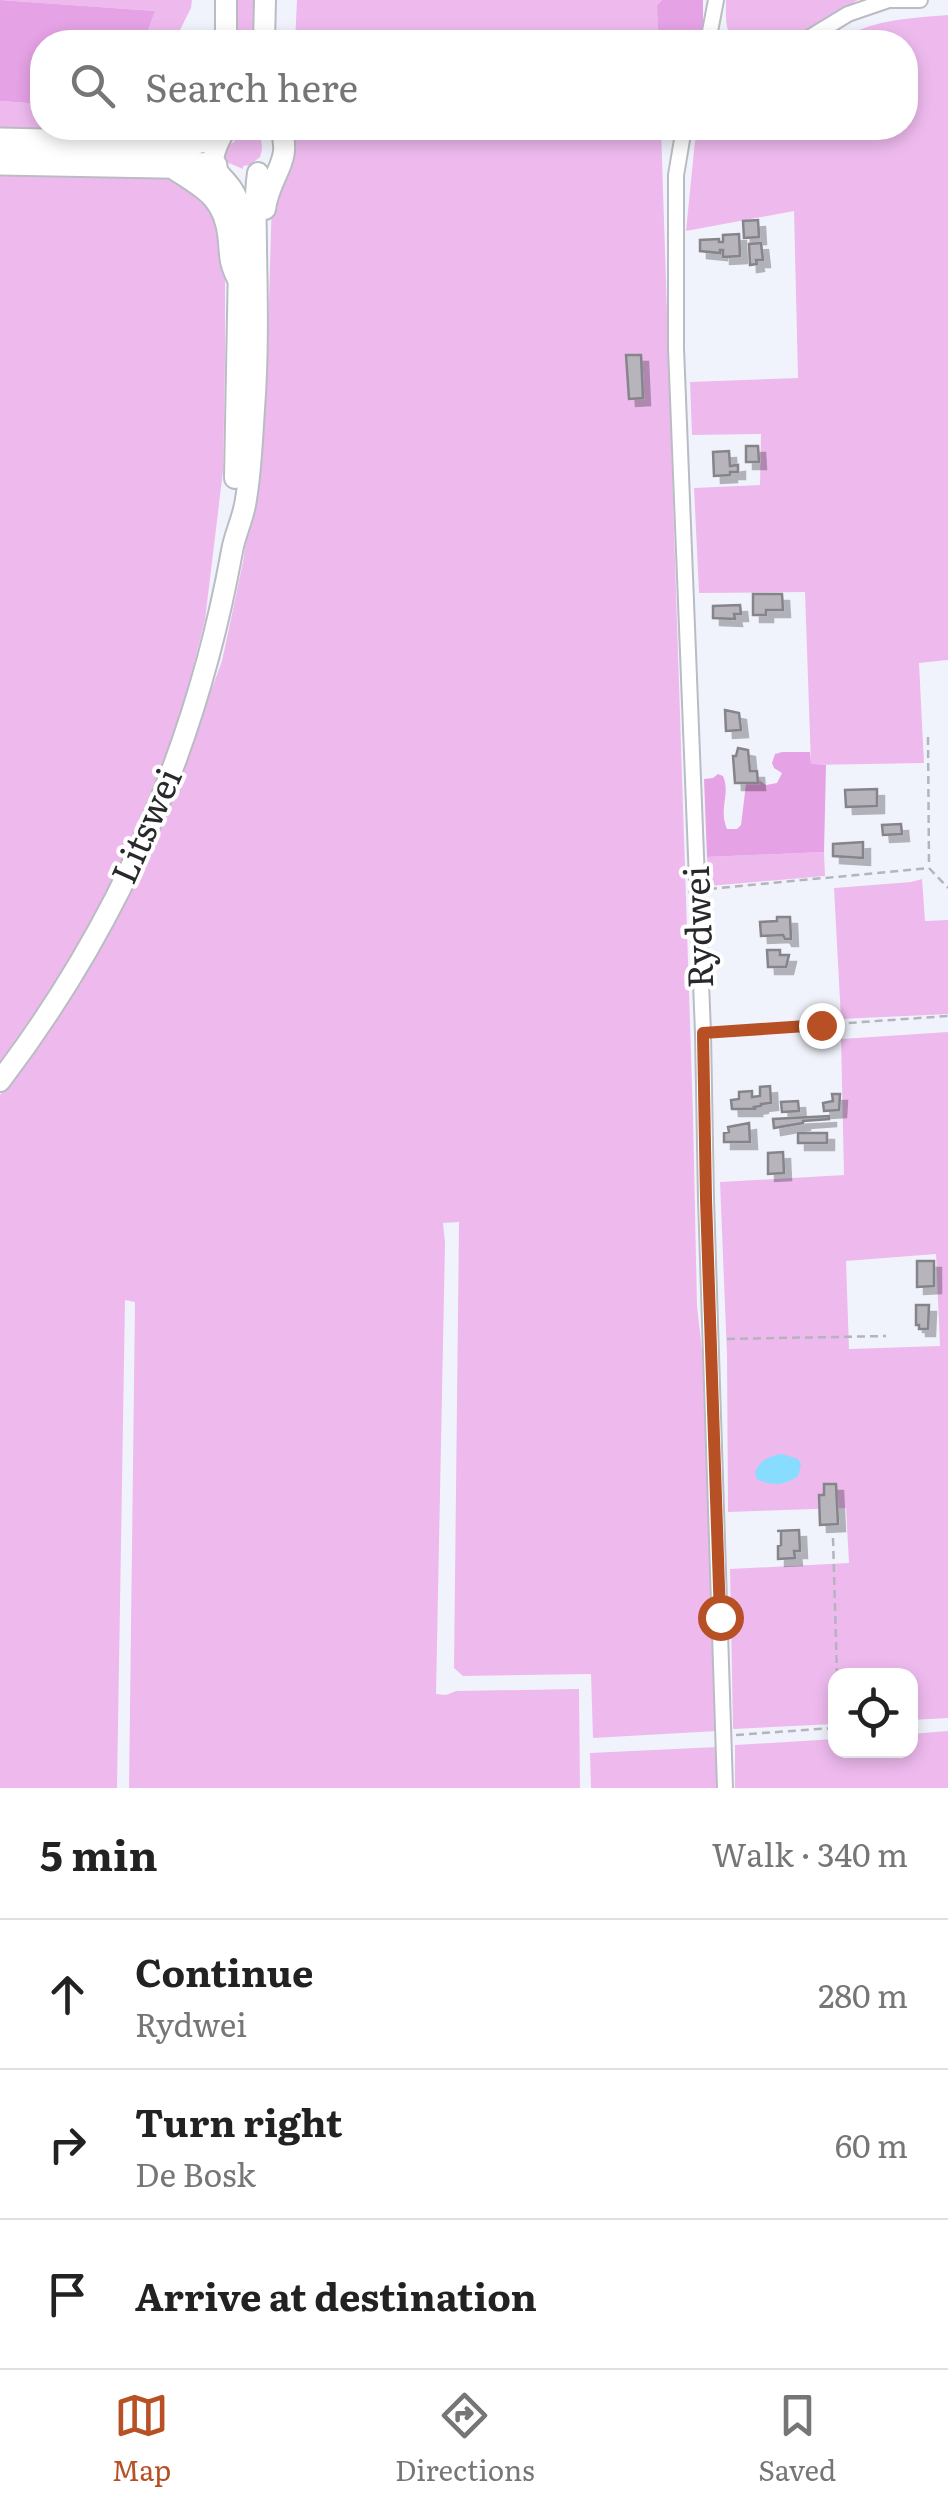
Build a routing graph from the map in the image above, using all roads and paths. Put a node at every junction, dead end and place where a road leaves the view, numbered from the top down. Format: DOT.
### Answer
graph roads {
  1 [pos="226,0"];
  2 [pos="716,0"];
  3 [pos="920,0"];
  4 [pos="265,2"];
  5 [pos="226,30"];
  6 [pos="264,30"];
  7 [pos="710,30"];
  8 [pos="822,30"];
  9 [pos="0,140"];
  10 [pos="192,140"];
  11 [pos="216,140"];
  12 [pos="273,140"];
  13 [pos="285,140"];
  14 [pos="682,140"];
  15 [pos="0,162"];
  16 [pos="172,165"];
  17 [pos="214,166"];
  18 [pos="258,173"];
  19 [pos="256,244"];
  20 [pos="239,276"];
  21 [pos="233,545"];
  22 [pos="928,737"];
  23 [pos="930,868"];
  24 [pos="948,888"];
  25 [pos="697,890"];
  26 [pos="948,1016"];
  27 [pos="703,1033"];
  28 [pos="0,1081"];
  29 [pos="886,1336"];
  30 [pos="710,1338"];
  31 [pos="834,1538"];
  32 [pos="837,1668"];
  33 [pos="828,1728"];
  34 [pos="724,1736"];
  35 [pos="725,1788"];
  1 -- 5 [label="main road"];
  2 -- 7 [label="street"];
  3 -- 8 [label="street"];
  4 -- 6 [label="main road"];
  9 -- 10 [label="highway"];
  11 -- 17 [label="main road"];
  12 -- 18 [label="main road, Litswei"];
  13 -- 19 [label="main road"];
  14 -- 25 [label="street, Rydwei"];
  15 -- 16 [label="highway"];
  16 -- 17 [label="highway"];
  16 -- 20 [label="highway"];
  17 -- 18 [label="main road"];
  17 -- 20 [label="main road, Litswei"];
  18 -- 19 [label="main road, Litswei"];
  19 -- 21 [label="main road, Litswei"];
  20 -- 21 [label="main road, Litswei"];
  21 -- 28 [label="main road, Litswei"];
  22 -- 23 [label="path"];
  23 -- 24 [label="path"];
  23 -- 25 [label="path"];
  25 -- 27 [label="street, Rydwei"];
  26 -- 27 [label="path"];
  27 -- 30 [label="street, Rydwei"];
  29 -- 30 [label="path"];
  30 -- 34 [label="street, Rydwei"];
  31 -- 32 [label="path"];
  33 -- 34 [label="path"];
  34 -- 35 [label="street, Rydwei"];
}
